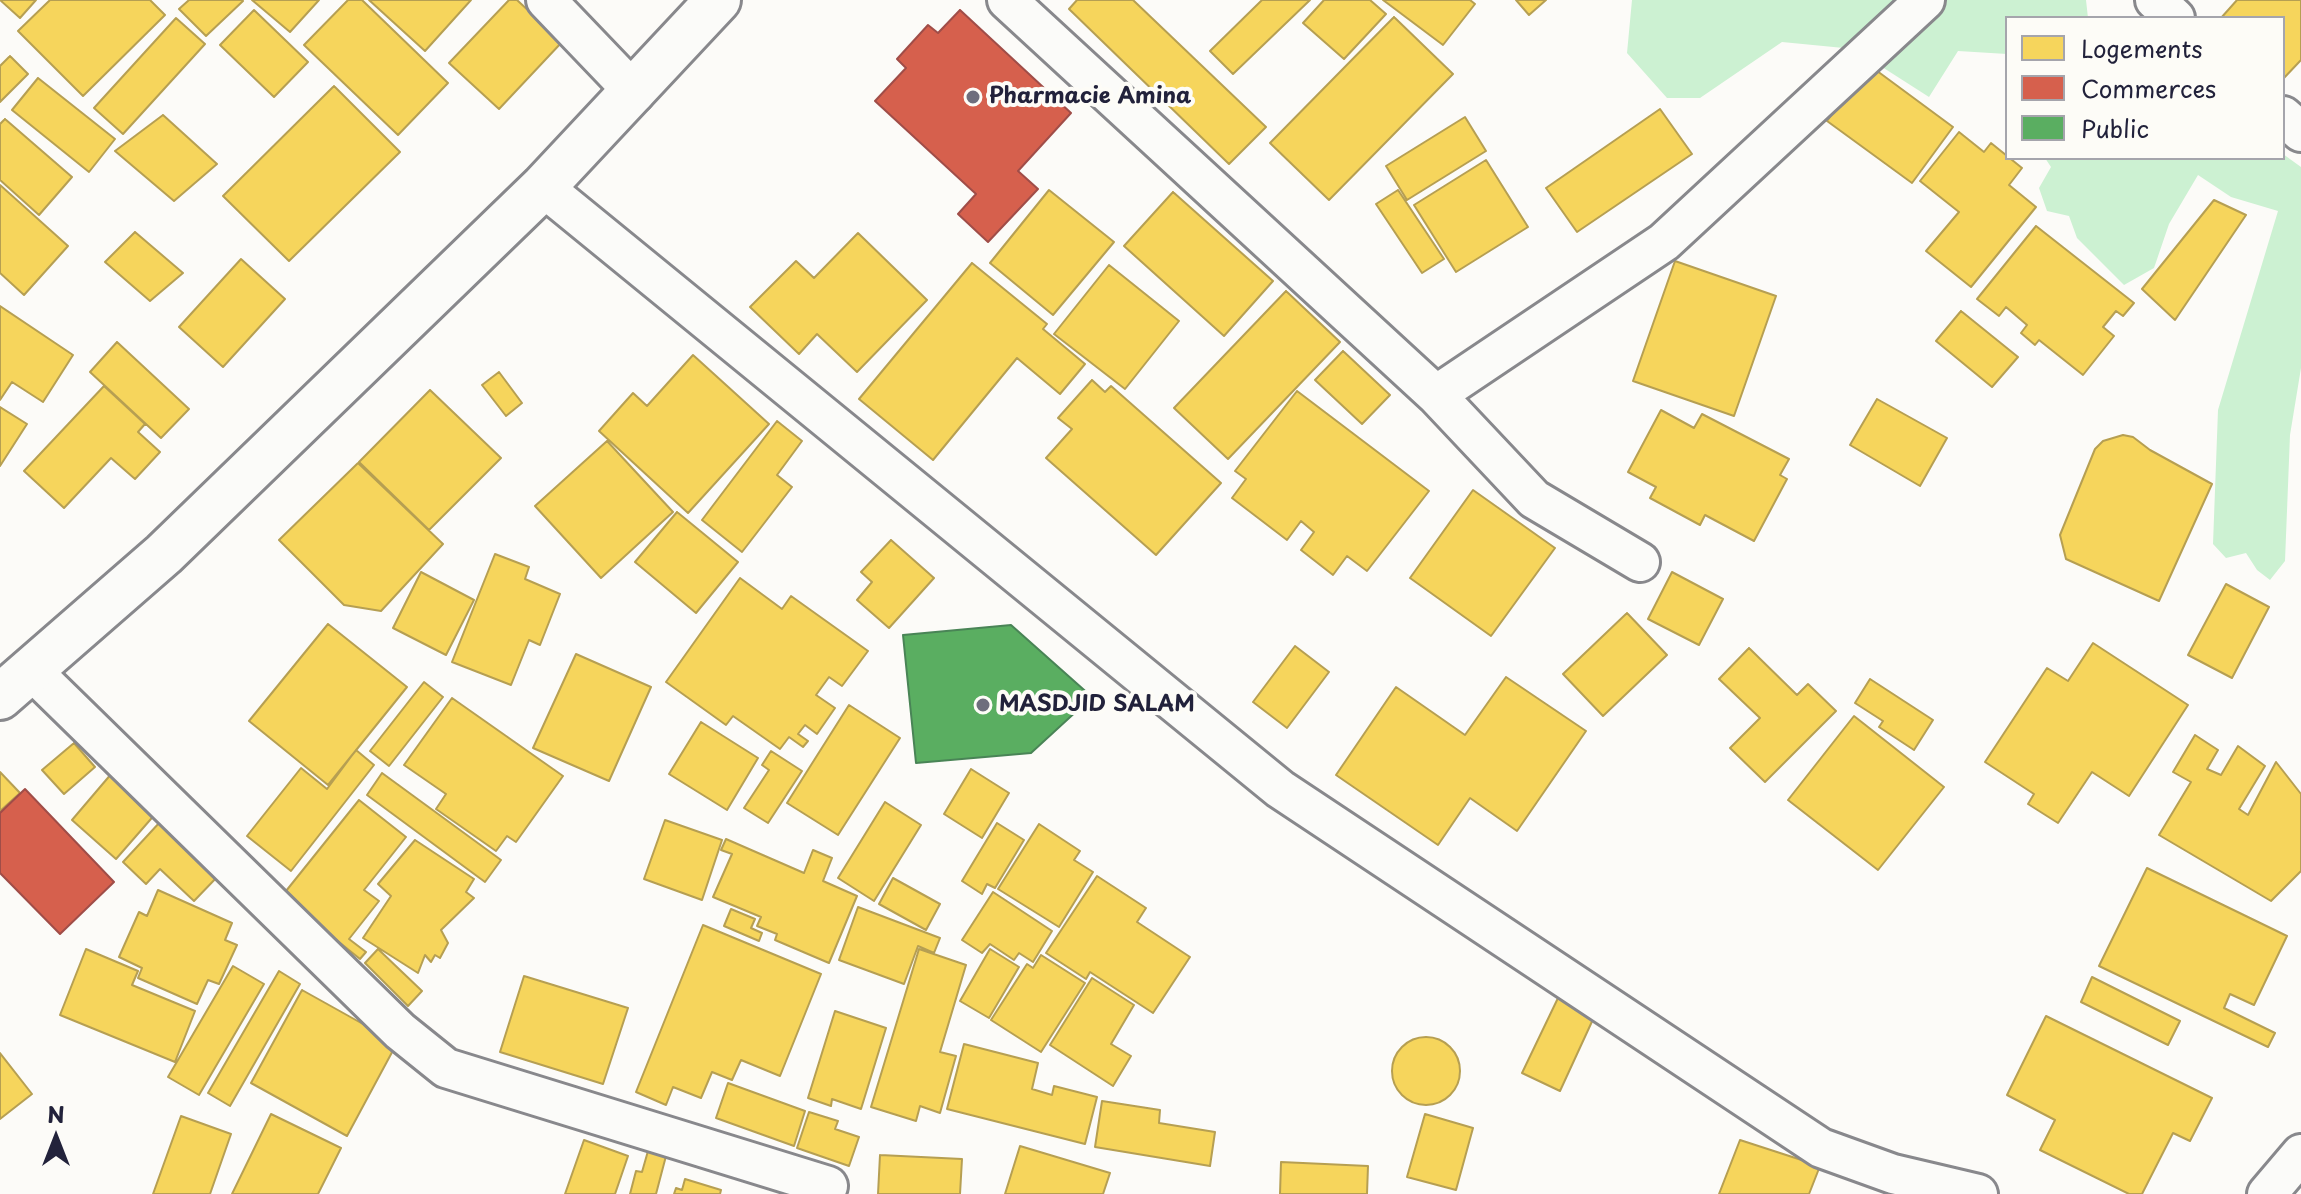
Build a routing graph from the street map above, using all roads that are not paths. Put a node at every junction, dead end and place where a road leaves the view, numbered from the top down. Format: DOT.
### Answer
graph roads {
  1 [pos="546,0"];
  2 [pos="718,0"];
  3 [pos="1007,0"];
  4 [pos="1925,0"];
  5 [pos="2155,0"];
  6 [pos="2173,16"];
  7 [pos="635,93"];
  8 [pos="2285,118"];
  9 [pos="2301,132"];
  10 [pos="543,187"];
  11 [pos="1436,395"];
  12 [pos="1640,562"];
  13 [pos="15,683"];
  14 [pos="2301,1154"];
  15 [pos="828,1186"];
  16 [pos="1978,1194"];
  17 [pos="2267,1194"];
  1 -- 7 [label="street"];
  2 -- 7 [label="main road"];
  3 -- 11 [label="street"];
  4 -- 11 [label="street"];
  5 -- 6 [label="street"];
  7 -- 10 [label="main road"];
  8 -- 9 [label="street"];
  10 -- 13 [label="main road"];
  10 -- 16 [label="street"];
  11 -- 12 [label="street"];
  13 -- 15 [label="street"];
  14 -- 17 [label="street"];
}
